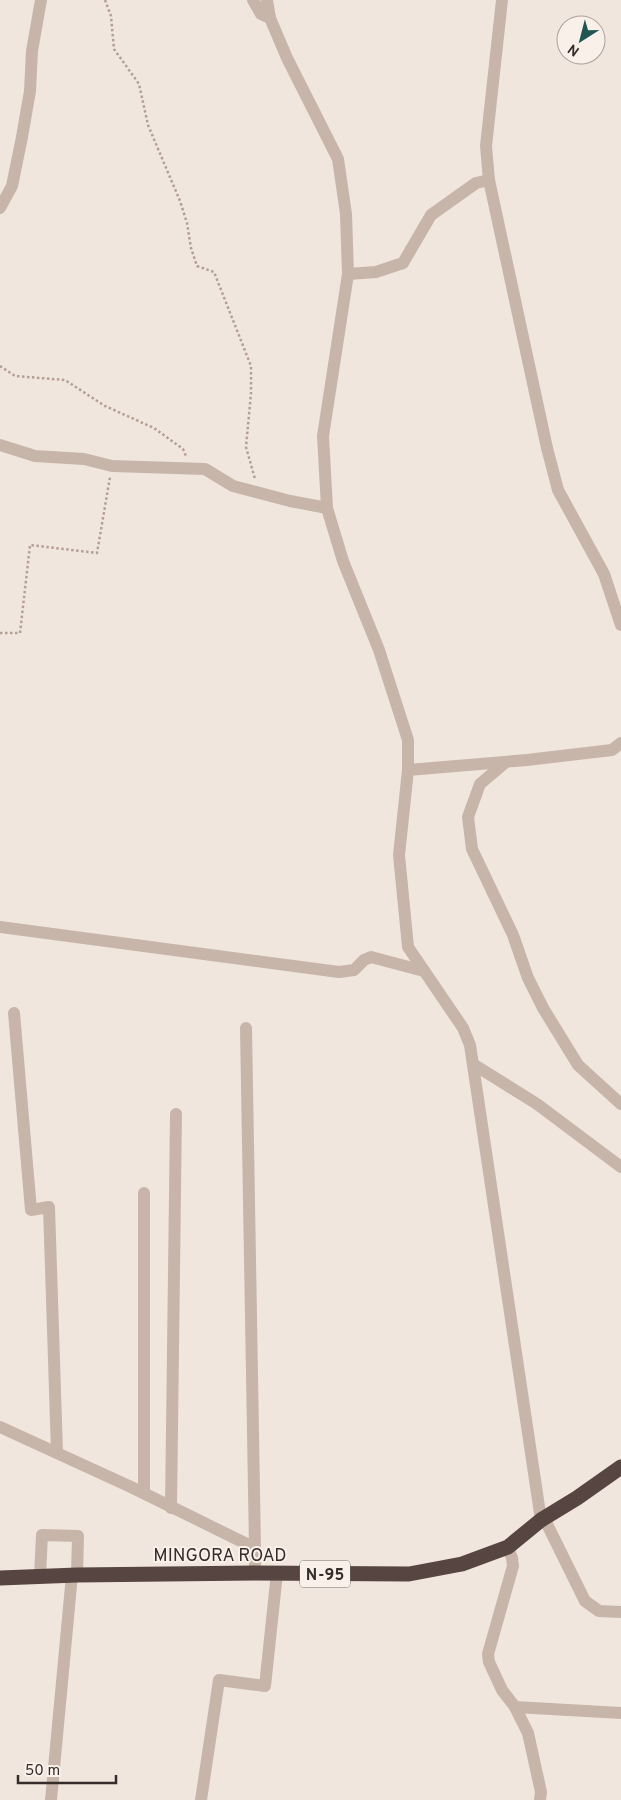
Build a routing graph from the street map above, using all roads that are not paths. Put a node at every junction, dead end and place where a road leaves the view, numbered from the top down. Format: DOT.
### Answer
graph roads {
  1 [pos="41,0"];
  2 [pos="253,0"];
  3 [pos="267,0"];
  4 [pos="502,0"];
  5 [pos="270,18"];
  6 [pos="489,180"];
  7 [pos="0,208"];
  8 [pos="348,274"];
  9 [pos="0,445"];
  10 [pos="327,508"];
  11 [pos="621,625"];
  12 [pos="621,744"];
  13 [pos="506,762"];
  14 [pos="408,770"];
  15 [pos="0,926"];
  16 [pos="424,971"];
  17 [pos="14,1012"];
  18 [pos="246,1028"];
  19 [pos="473,1064"];
  20 [pos="621,1104"];
  21 [pos="176,1114"];
  22 [pos="621,1167"];
  23 [pos="144,1193"];
  24 [pos="0,1427"];
  25 [pos="57,1452"];
  26 [pos="621,1467"];
  27 [pos="144,1493"];
  28 [pos="172,1508"];
  29 [pos="543,1519"];
  30 [pos="508,1547"];
  31 [pos="255,1548"];
  32 [pos="255,1573"];
  33 [pos="277,1573"];
  34 [pos="74,1575"];
  35 [pos="40,1576"];
  36 [pos="0,1578"];
  37 [pos="621,1612"];
  38 [pos="514,1707"];
  39 [pos="621,1713"];
  40 [pos="51,1800"];
  41 [pos="201,1800"];
  42 [pos="540,1800"];
  1 -- 7 [label="street"];
  2 -- 5 [label="street"];
  3 -- 5 [label="street"];
  4 -- 6 [label="street"];
  5 -- 8 [label="street"];
  6 -- 8 [label="street"];
  6 -- 11 [label="street"];
  8 -- 10 [label="street"];
  9 -- 10 [label="street"];
  10 -- 14 [label="street"];
  12 -- 13 [label="street"];
  13 -- 14 [label="street"];
  13 -- 20 [label="street"];
  14 -- 16 [label="street"];
  15 -- 16 [label="street"];
  16 -- 19 [label="street"];
  17 -- 25 [label="street"];
  18 -- 31 [label="street"];
  19 -- 22 [label="street"];
  19 -- 29 [label="street"];
  21 -- 28 [label="street"];
  23 -- 27 [label="street"];
  24 -- 25 [label="street"];
  25 -- 27 [label="street"];
  26 -- 29 [label="highway, MINGORA ROAD / N-95"];
  27 -- 28 [label="street"];
  28 -- 31 [label="street"];
  29 -- 30 [label="highway, MINGORA ROAD / N-95"];
  29 -- 37 [label="street"];
  30 -- 33 [label="highway, MINGORA ROAD / N-95"];
  30 -- 38 [label="street"];
  31 -- 32 [label="street"];
  32 -- 33 [label="highway, MINGORA ROAD / N-95"];
  32 -- 34 [label="highway, MINGORA ROAD / N-95"];
  33 -- 41 [label="street"];
  34 -- 35 [label="highway, MINGORA ROAD / N-95"];
  34 -- 35 [label="street"];
  34 -- 40 [label="street"];
  35 -- 36 [label="highway, MINGORA ROAD / N-95"];
  38 -- 39 [label="street"];
  38 -- 42 [label="street"];
}
